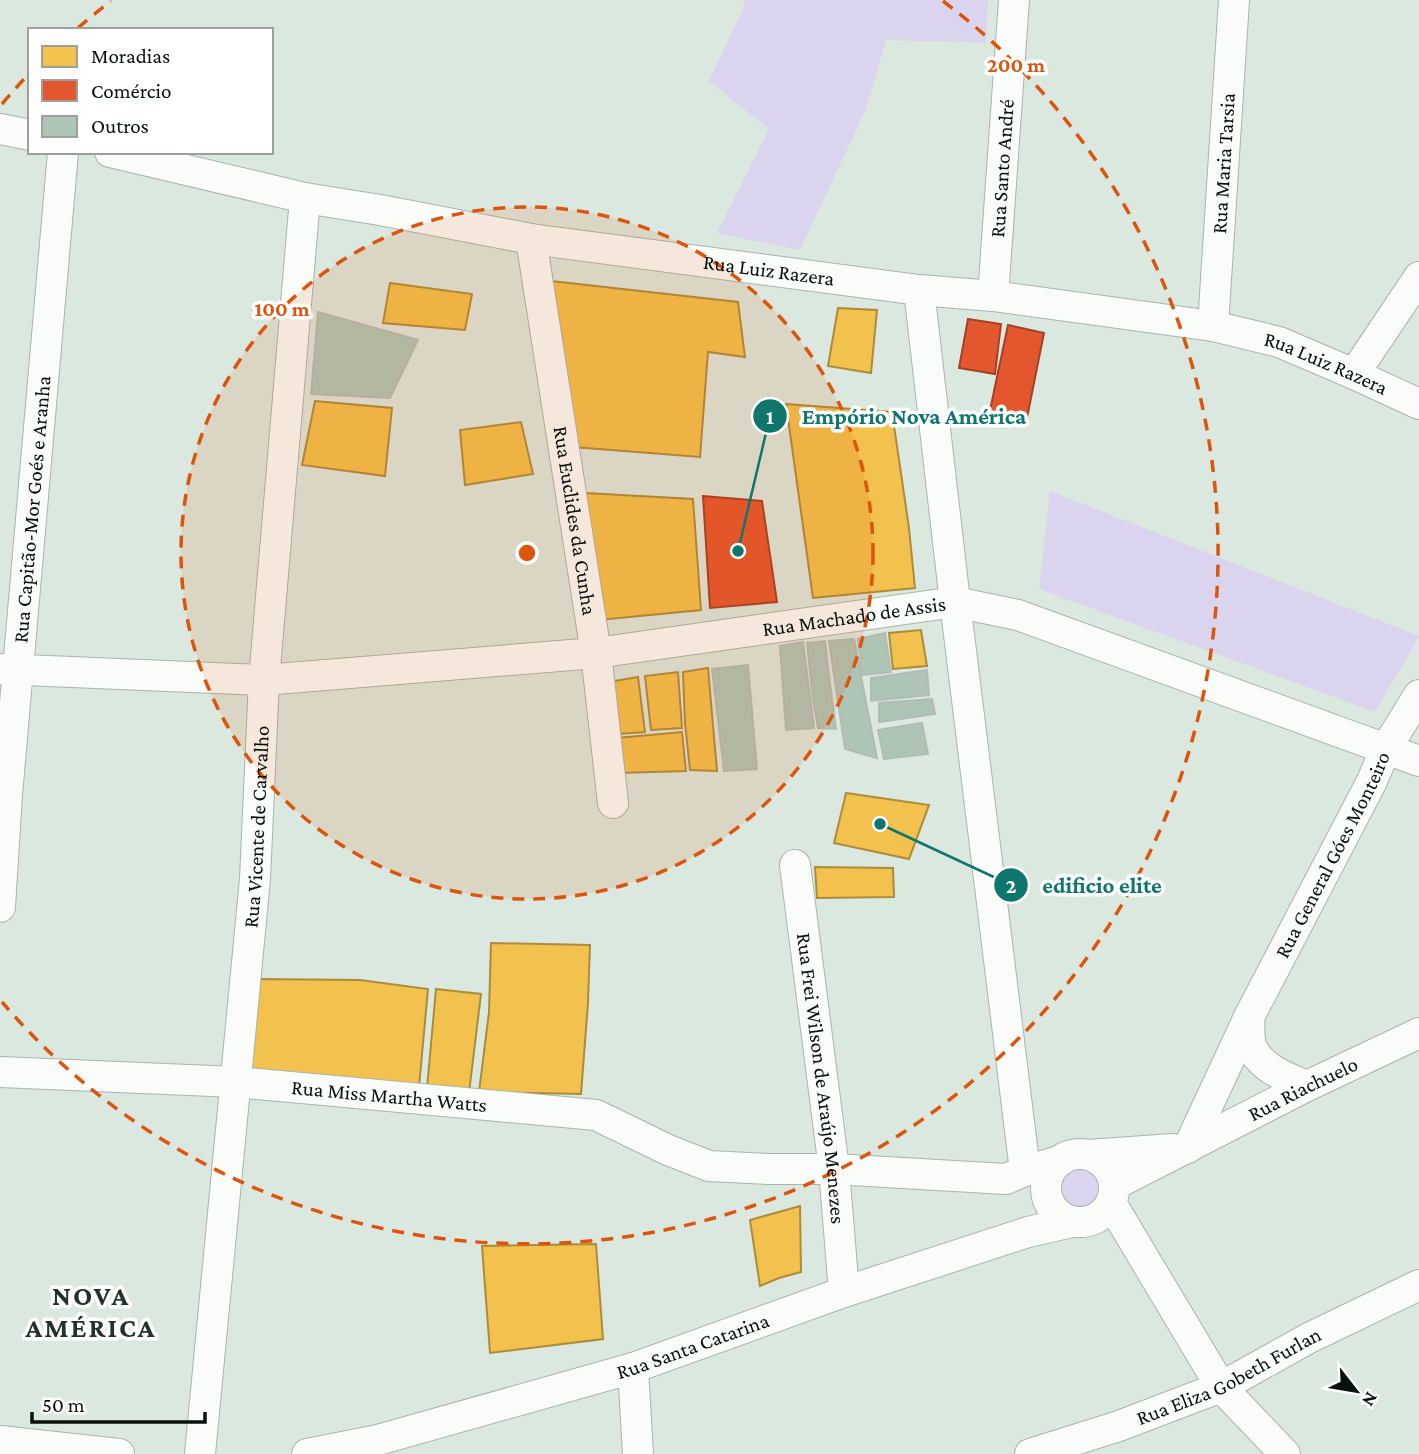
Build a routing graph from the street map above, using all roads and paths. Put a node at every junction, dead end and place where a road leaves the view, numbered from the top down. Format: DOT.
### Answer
graph roads {
  1 [pos="1014,0"];
  2 [pos="1234,0"];
  3 [pos="0,129"];
  4 [pos="28,135"];
  5 [pos="64,154"];
  6 [pos="118,154"];
  7 [pos="305,198"];
  8 [pos="531,239"];
  9 [pos="1419,276"];
  10 [pos="919,290"];
  11 [pos="993,296"];
  12 [pos="1213,326"];
  13 [pos="1354,374"];
  14 [pos="1419,404"];
  15 [pos="955,602"];
  16 [pos="596,653"];
  17 [pos="9,670"];
  18 [pos="264,680"];
  19 [pos="1419,695"];
  20 [pos="1385,750"];
  21 [pos="1419,761"];
  22 [pos="613,803"];
  23 [pos="795,865"];
  24 [pos="0,907"];
  25 [pos="1249,1017"];
  26 [pos="1419,1033"];
  27 [pos="0,1072"];
  28 [pos="236,1082"];
  29 [pos="1307,1086"];
  30 [pos="1188,1148"];
  31 [pos="1074,1158"];
  32 [pos="834,1169"];
  33 [pos="1016,1175"];
  34 [pos="1112,1194"];
  35 [pos="1049,1204"];
  36 [pos="1072,1222"];
  37 [pos="1419,1285"];
  38 [pos="844,1292"];
  39 [pos="633,1368"];
  40 [pos="1221,1387"];
  41 [pos="0,1441"];
  42 [pos="119,1454"];
  43 [pos="200,1454"];
  44 [pos="307,1454"];
  45 [pos="638,1454"];
  46 [pos="1030,1454"];
  47 [pos="1285,1454"];
  1 -- 11 [label="street, Rua Santo André"];
  2 -- 12 [label="street, Rua Maria Tarsia"];
  3 -- 4 [label="street"];
  5 -- 17 [label="street, Rua Capitão-Mor Goés e Aranha"];
  6 -- 7 [label="street, Rua Luiz Razera"];
  7 -- 8 [label="street, Rua Luiz Razera"];
  7 -- 18 [label="street, Rua Vicente de Carvalho"];
  8 -- 10 [label="street, Rua Luiz Razera"];
  8 -- 16 [label="street, Rua Euclides da Cunha"];
  9 -- 13 [label="street"];
  10 -- 11 [label="street, Rua Luiz Razera"];
  10 -- 15 [label="street"];
  11 -- 12 [label="street, Rua Luiz Razera"];
  12 -- 13 [label="street, Rua Luiz Razera"];
  13 -- 14 [label="street, Rua Luiz Razera"];
  15 -- 16 [label="street, Rua Machado de Assis"];
  15 -- 20 [label="street, Rua Machado de Assis"];
  15 -- 33 [label="street"];
  16 -- 18 [label="street, Rua Machado de Assis"];
  16 -- 22 [label="street, Rua Euclides da Cunha"];
  17 -- 18 [label="street, Rua Machado de Assis"];
  17 -- 24 [label="street, Rua Capitão-Mor Goés e Aranha"];
  18 -- 28 [label="street, Rua Vicente de Carvalho"];
  19 -- 20 [label="street, Rua General Góes Monteiro"];
  20 -- 21 [label="street, Rua Machado de Assis"];
  20 -- 25 [label="street, Rua General Góes Monteiro"];
  23 -- 32 [label="street, Rua Frei Wilson de Araújo Menezes"];
  25 -- 29 [label="street"];
  25 -- 30 [label="street, Rua General Góes Monteiro"];
  26 -- 29 [label="street, Rua Riachuelo"];
  27 -- 28 [label="street, Rua Miss Martha Watts"];
  28 -- 32 [label="street, Rua Miss Martha Watts"];
  28 -- 43 [label="street, Rua Vicente de Carvalho"];
  29 -- 30 [label="street, Rua Riachuelo"];
  30 -- 31 [label="street, Rua Riachuelo"];
  30 -- 34 [label="street, Rua Riachuelo"];
  31 -- 33 [label="street"];
  31 -- 34 [label="street"];
  31 -- 35 [label="street"];
  32 -- 33 [label="street, Rua Miss Martha Watts"];
  32 -- 38 [label="street, Rua Frei Wilson de Araújo Menezes"];
  33 -- 35 [label="street"];
  34 -- 36 [label="street"];
  34 -- 40 [label="street"];
  35 -- 36 [label="street"];
  36 -- 38 [label="street, Rua Santa Catarina"];
  37 -- 40 [label="street, Rua Eliza Gobeth Furlan"];
  38 -- 39 [label="street, Rua Santa Catarina"];
  39 -- 44 [label="street, Rua Santa Catarina"];
  39 -- 45 [label="street"];
  40 -- 46 [label="street, Rua Eliza Gobeth Furlan"];
  40 -- 47 [label="street"];
  41 -- 42 [label="street"];
}
